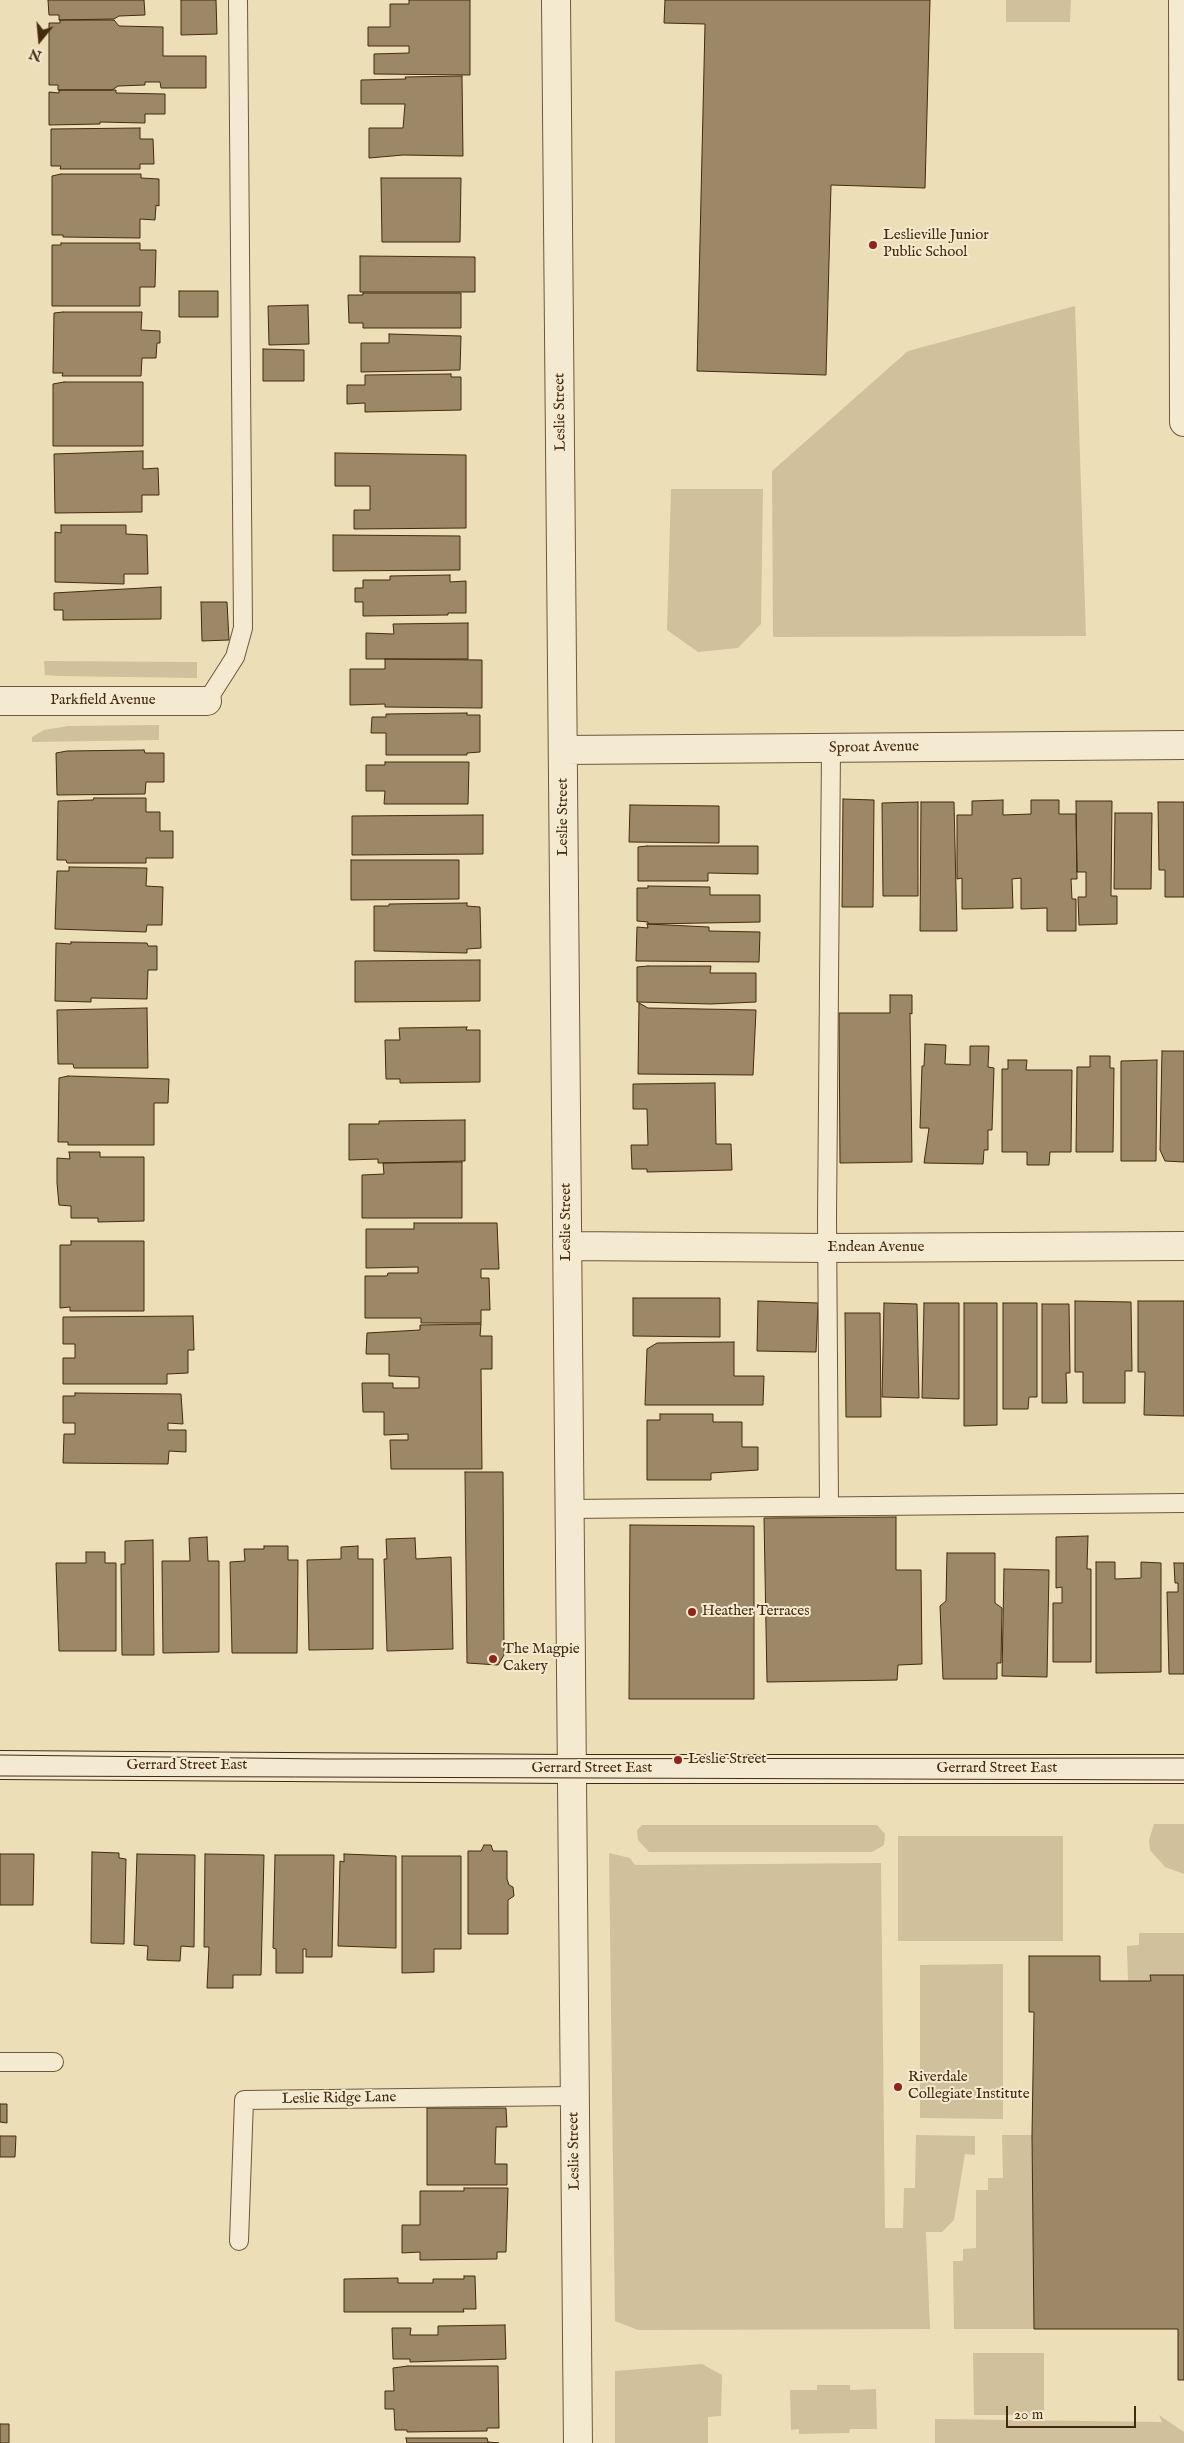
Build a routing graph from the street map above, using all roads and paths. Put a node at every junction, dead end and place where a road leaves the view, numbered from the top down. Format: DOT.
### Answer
graph roads {
  1 [pos="238,0"];
  2 [pos="556,0"];
  3 [pos="1183,0"];
  4 [pos="1184,422"];
  5 [pos="207,701"];
  6 [pos="0,702"];
  7 [pos="1184,745"];
  8 [pos="831,749"];
  9 [pos="564,750"];
  10 [pos="567,1246"];
  11 [pos="1184,1246"];
  12 [pos="827,1248"];
  13 [pos="1184,1503"];
  14 [pos="829,1506"];
  15 [pos="569,1509"];
  16 [pos="0,1765"];
  17 [pos="571,1769"];
  18 [pos="1184,1769"];
  19 [pos="0,2062"];
  20 [pos="54,2062"];
  21 [pos="574,2096"];
  22 [pos="239,2240"];
  23 [pos="578,2443"];
  1 -- 5 [label="lane"];
  2 -- 9 [label="street, Leslie Street"];
  3 -- 4 [label="street"];
  5 -- 6 [label="street, Parkfield Avenue"];
  7 -- 8 [label="street, Sproat Avenue"];
  8 -- 9 [label="street, Sproat Avenue"];
  8 -- 12 [label="lane"];
  9 -- 10 [label="street, Leslie Street"];
  10 -- 12 [label="street, Endean Avenue"];
  10 -- 15 [label="street, Leslie Street"];
  11 -- 12 [label="street, Endean Avenue"];
  12 -- 14 [label="lane"];
  13 -- 14 [label="lane"];
  14 -- 15 [label="lane"];
  15 -- 17 [label="street, Leslie Street"];
  16 -- 17 [label="street, Gerrard Street East"];
  17 -- 18 [label="street, Gerrard Street East"];
  17 -- 21 [label="street, Leslie Street"];
  19 -- 20 [label="lane"];
  21 -- 22 [label="lane, Leslie Ridge Lane"];
  21 -- 23 [label="street, Leslie Street"];
}
